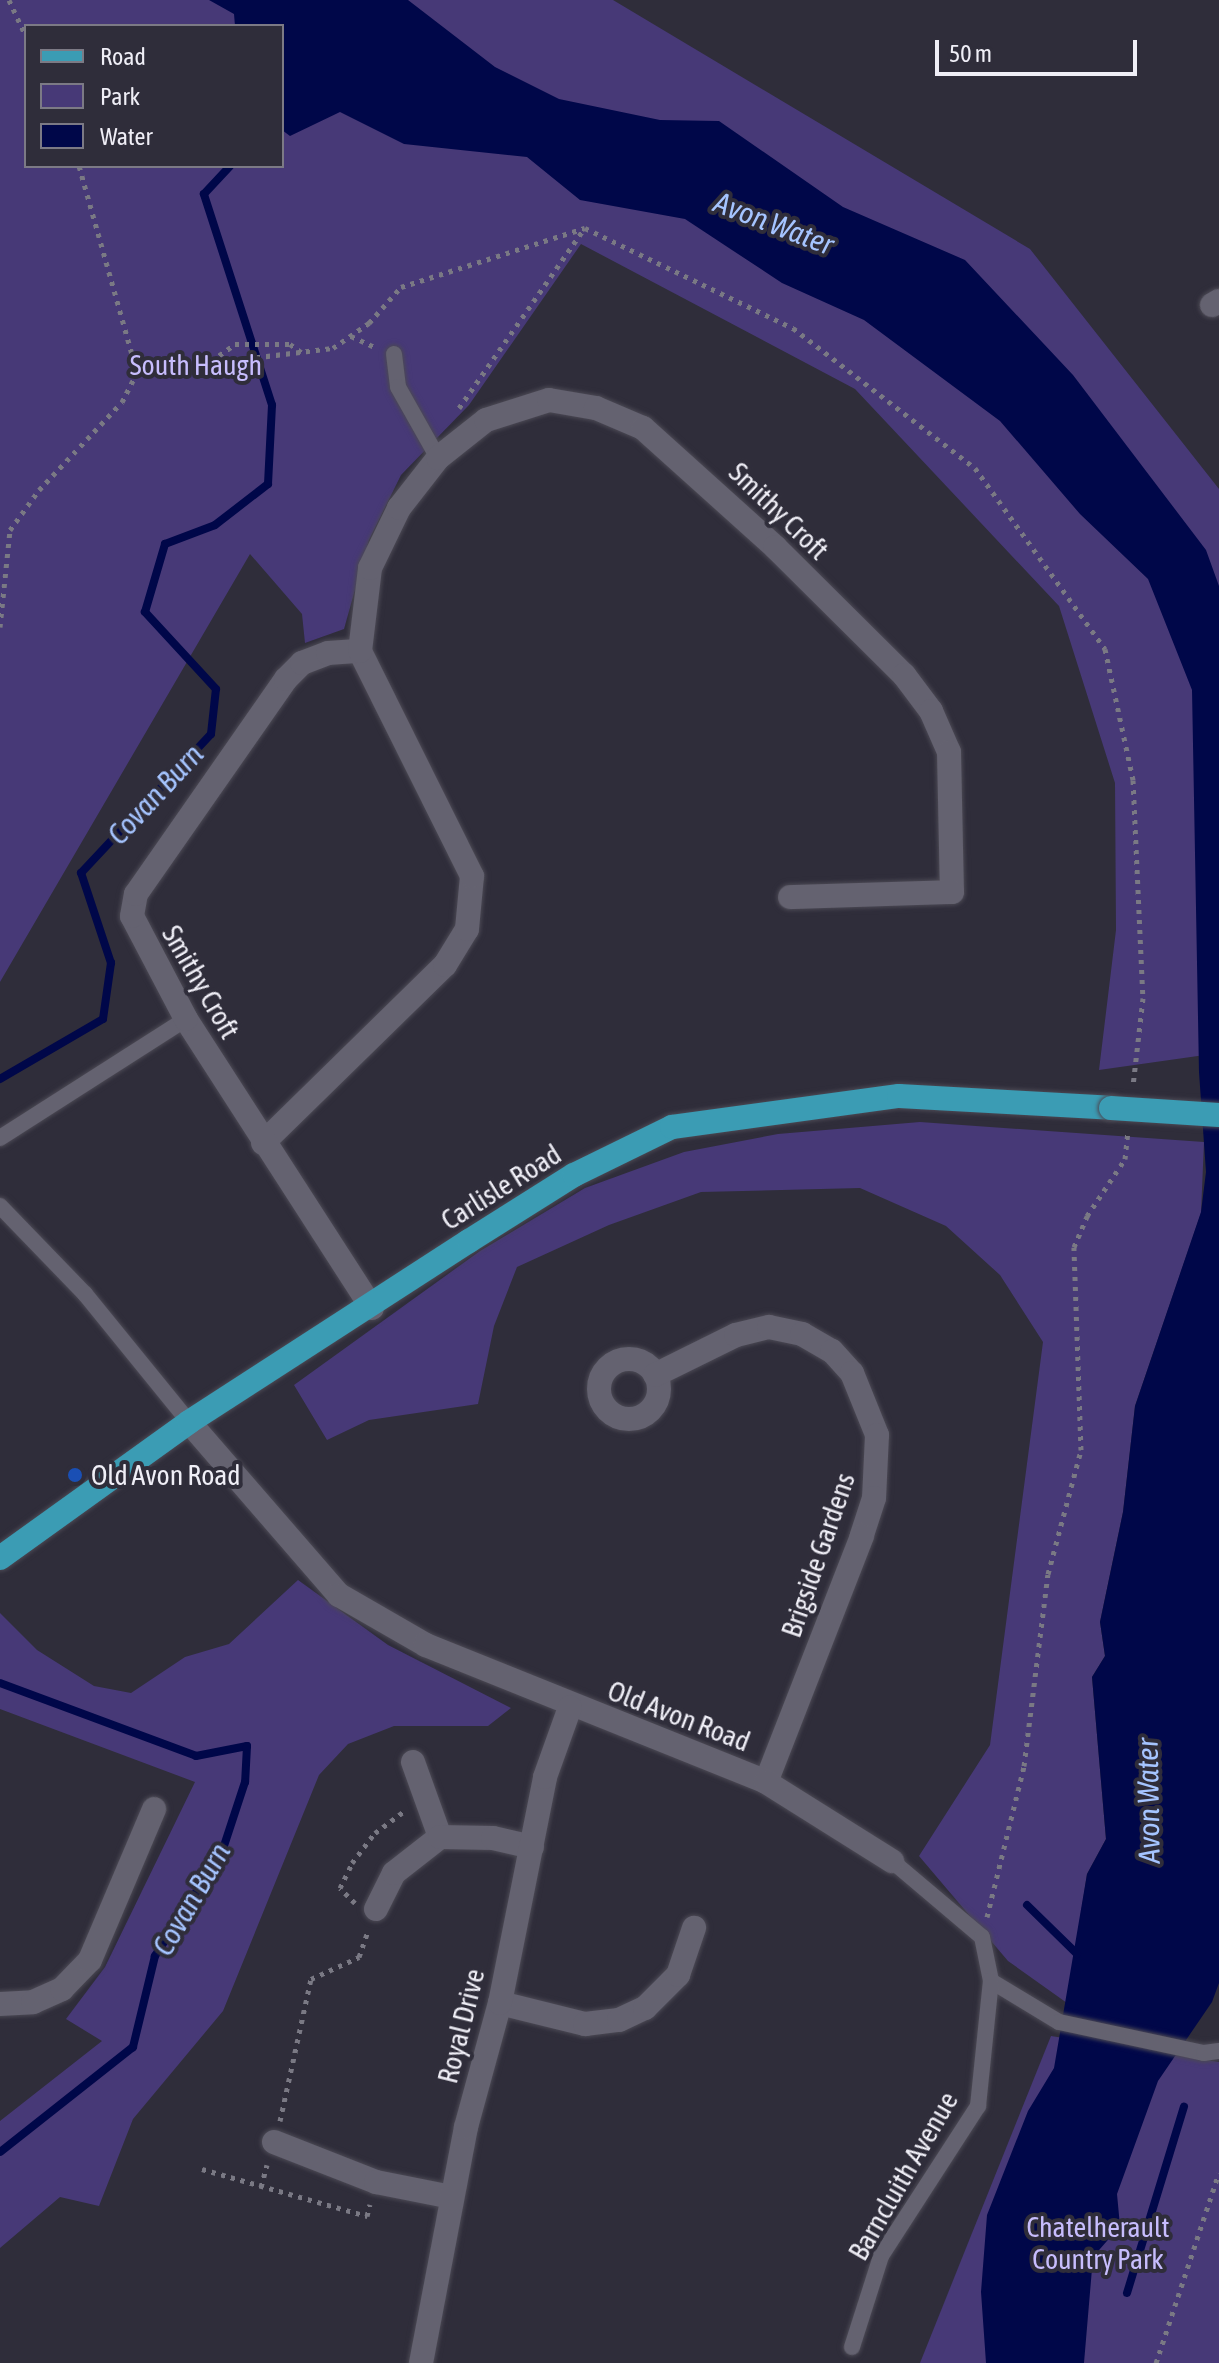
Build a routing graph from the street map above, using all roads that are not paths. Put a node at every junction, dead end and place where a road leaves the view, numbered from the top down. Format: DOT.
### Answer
graph roads {
  1 [pos="394,354"];
  2 [pos="434,447"];
  3 [pos="360,651"];
  4 [pos="790,897"];
  5 [pos="186,1019"];
  6 [pos="1219,1115"];
  7 [pos="0,1138"];
  8 [pos="263,1143"];
  9 [pos="0,1206"];
  10 [pos="372,1308"];
  11 [pos="655,1375"];
  12 [pos="189,1422"];
  13 [pos="1,1557"];
  14 [pos="570,1707"];
  15 [pos="413,1762"];
  16 [pos="766,1782"];
  17 [pos="154,1809"];
  18 [pos="440,1837"];
  19 [pos="532,1847"];
  20 [pos="892,1861"];
  21 [pos="376,1909"];
  22 [pos="694,1928"];
  23 [pos="991,1981"];
  24 [pos="500,2003"];
  25 [pos="0,2004"];
  26 [pos="1212,2052"];
  27 [pos="274,2142"];
  28 [pos="452,2197"];
  29 [pos="852,2347"];
  30 [pos="421,2363"];
  1 -- 2 [label="lane"];
  2 -- 3 [label="street, Smithy Croft"];
  2 -- 4 [label="street, Smithy Croft"];
  3 -- 5 [label="street, Smithy Croft"];
  3 -- 8 [label="street, Smithy Croft"];
  5 -- 7 [label="lane"];
  5 -- 8 [label="street, Smithy Croft"];
  6 -- 10 [label="main road, Carlisle Road, bridge"];
  8 -- 10 [label="street, Smithy Croft"];
  9 -- 12 [label="lane"];
  10 -- 12 [label="main road, Carlisle Road"];
  11 -- 16 [label="street, Brigside Gardens"];
  12 -- 13 [label="main road, Carlisle Road"];
  12 -- 14 [label="street, Old Avon Road"];
  14 -- 16 [label="street, Old Avon Road"];
  14 -- 19 [label="street, Royal Drive"];
  15 -- 18 [label="street"];
  16 -- 20 [label="street, Old Avon Road"];
  17 -- 25 [label="street"];
  18 -- 19 [label="street"];
  18 -- 21 [label="street"];
  19 -- 24 [label="street, Royal Drive"];
  20 -- 23 [label="lane, Old Avon Road"];
  22 -- 24 [label="street"];
  23 -- 26 [label="lane"];
  23 -- 29 [label="lane, Barncluith Avenue"];
  24 -- 28 [label="street, Royal Drive"];
  27 -- 28 [label="street"];
  28 -- 30 [label="street, Royal Drive"];
}
